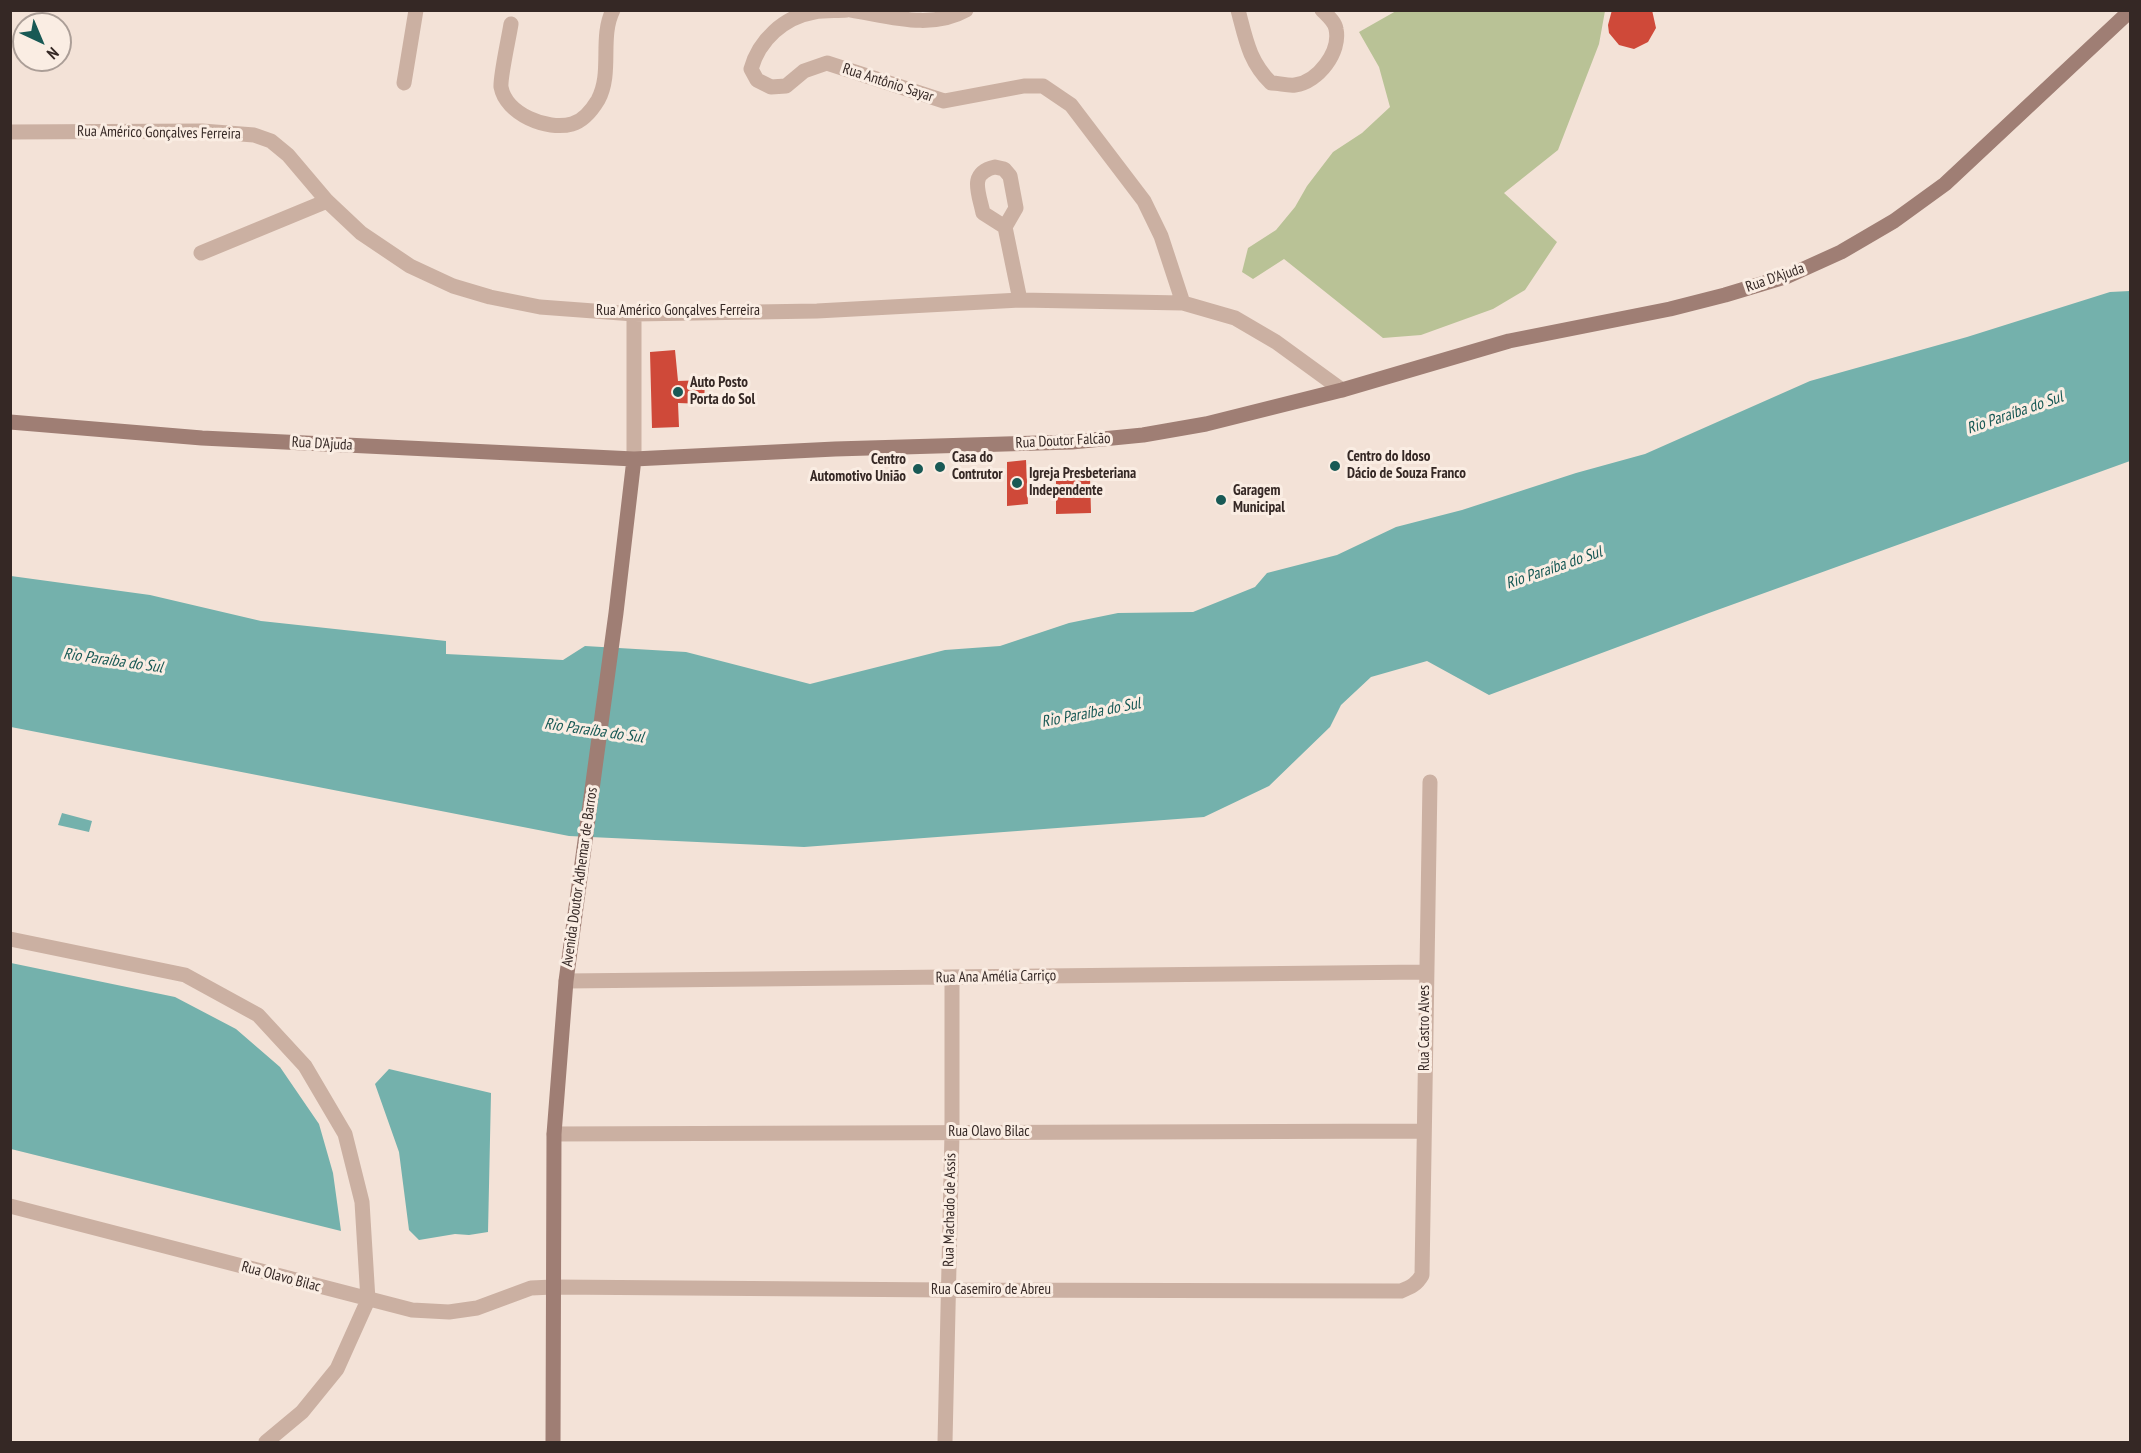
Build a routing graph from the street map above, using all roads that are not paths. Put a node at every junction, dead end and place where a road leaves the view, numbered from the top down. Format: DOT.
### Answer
graph roads {
  1 [pos="416,10"];
  2 [pos="613,10"];
  3 [pos="849,10"];
  4 [pos="966,10"];
  5 [pos="1238,10"];
  6 [pos="1323,10"];
  7 [pos="2130,11"];
  8 [pos="511,24"];
  9 [pos="404,83"];
  10 [pos="10,132"];
  11 [pos="327,201"];
  12 [pos="1005,227"];
  13 [pos="201,253"];
  14 [pos="1020,300"];
  15 [pos="1183,303"];
  16 [pos="634,314"];
  17 [pos="1342,390"];
  18 [pos="10,422"];
  19 [pos="634,459"];
  20 [pos="1430,782"];
  21 [pos="10,939"];
  22 [pos="1425,972"];
  23 [pos="952,978"];
  24 [pos="566,981"];
  25 [pos="1424,1131"];
  26 [pos="952,1132"];
  27 [pos="554,1134"];
  28 [pos="10,1206"];
  29 [pos="1422,1275"];
  30 [pos="553,1287"];
  31 [pos="948,1290"];
  32 [pos="368,1300"];
  33 [pos="266,1443"];
  34 [pos="553,1443"];
  35 [pos="945,1443"];
  1 -- 9 [label="street"];
  2 -- 8 [label="street"];
  3 -- 4 [label="street, Rua Antônio Sayar"];
  3 -- 15 [label="street, Rua Antônio Sayar"];
  5 -- 6 [label="street"];
  7 -- 17 [label="main road, Rua D'Ajuda"];
  10 -- 11 [label="street, Rua Américo Gonçalves Ferreira"];
  11 -- 13 [label="street"];
  11 -- 16 [label="street, Rua Américo Gonçalves Ferreira"];
  12 -- 14 [label="street"];
  14 -- 15 [label="street, Rua Américo Gonçalves Ferreira"];
  14 -- 16 [label="street, Rua Américo Gonçalves Ferreira"];
  15 -- 17 [label="street, Rua Américo Gonçalves Ferreira"];
  16 -- 19 [label="street, Avenida Doutor Adhemar de Barros"];
  17 -- 19 [label="main road, Rua Doutor Falcão"];
  18 -- 19 [label="main road, Rua D'Ajuda"];
  19 -- 24 [label="main road, Avenida Doutor Adhemar de Barros"];
  20 -- 22 [label="street, Rua Castro Alves"];
  21 -- 32 [label="street"];
  22 -- 23 [label="street, Rua Ana Amélia Carriço"];
  22 -- 25 [label="street, Rua Castro Alves"];
  23 -- 24 [label="street, Rua Ana Amélia Carriço"];
  23 -- 26 [label="street, Rua Machado de Assis"];
  24 -- 27 [label="main road, Avenida Doutor Adhemar de Barros"];
  25 -- 26 [label="street, Rua Olavo Bilac"];
  25 -- 29 [label="street, Rua Castro Alves"];
  26 -- 27 [label="street, Rua Olavo Bilac"];
  26 -- 31 [label="street, Rua Machado de Assis"];
  27 -- 30 [label="main road, Avenida Doutor Adhemar de Barros"];
  28 -- 32 [label="street, Rua Olavo Bilac"];
  29 -- 31 [label="street, Rua Casemiro de Abreu"];
  30 -- 31 [label="street, Rua Casemiro de Abreu"];
  30 -- 32 [label="street, Rua Olavo Bilac"];
  30 -- 34 [label="main road, Avenida Doutor Adhemar de Barros"];
  31 -- 35 [label="street, Rua Machado de Assis"];
  32 -- 33 [label="street"];
}
